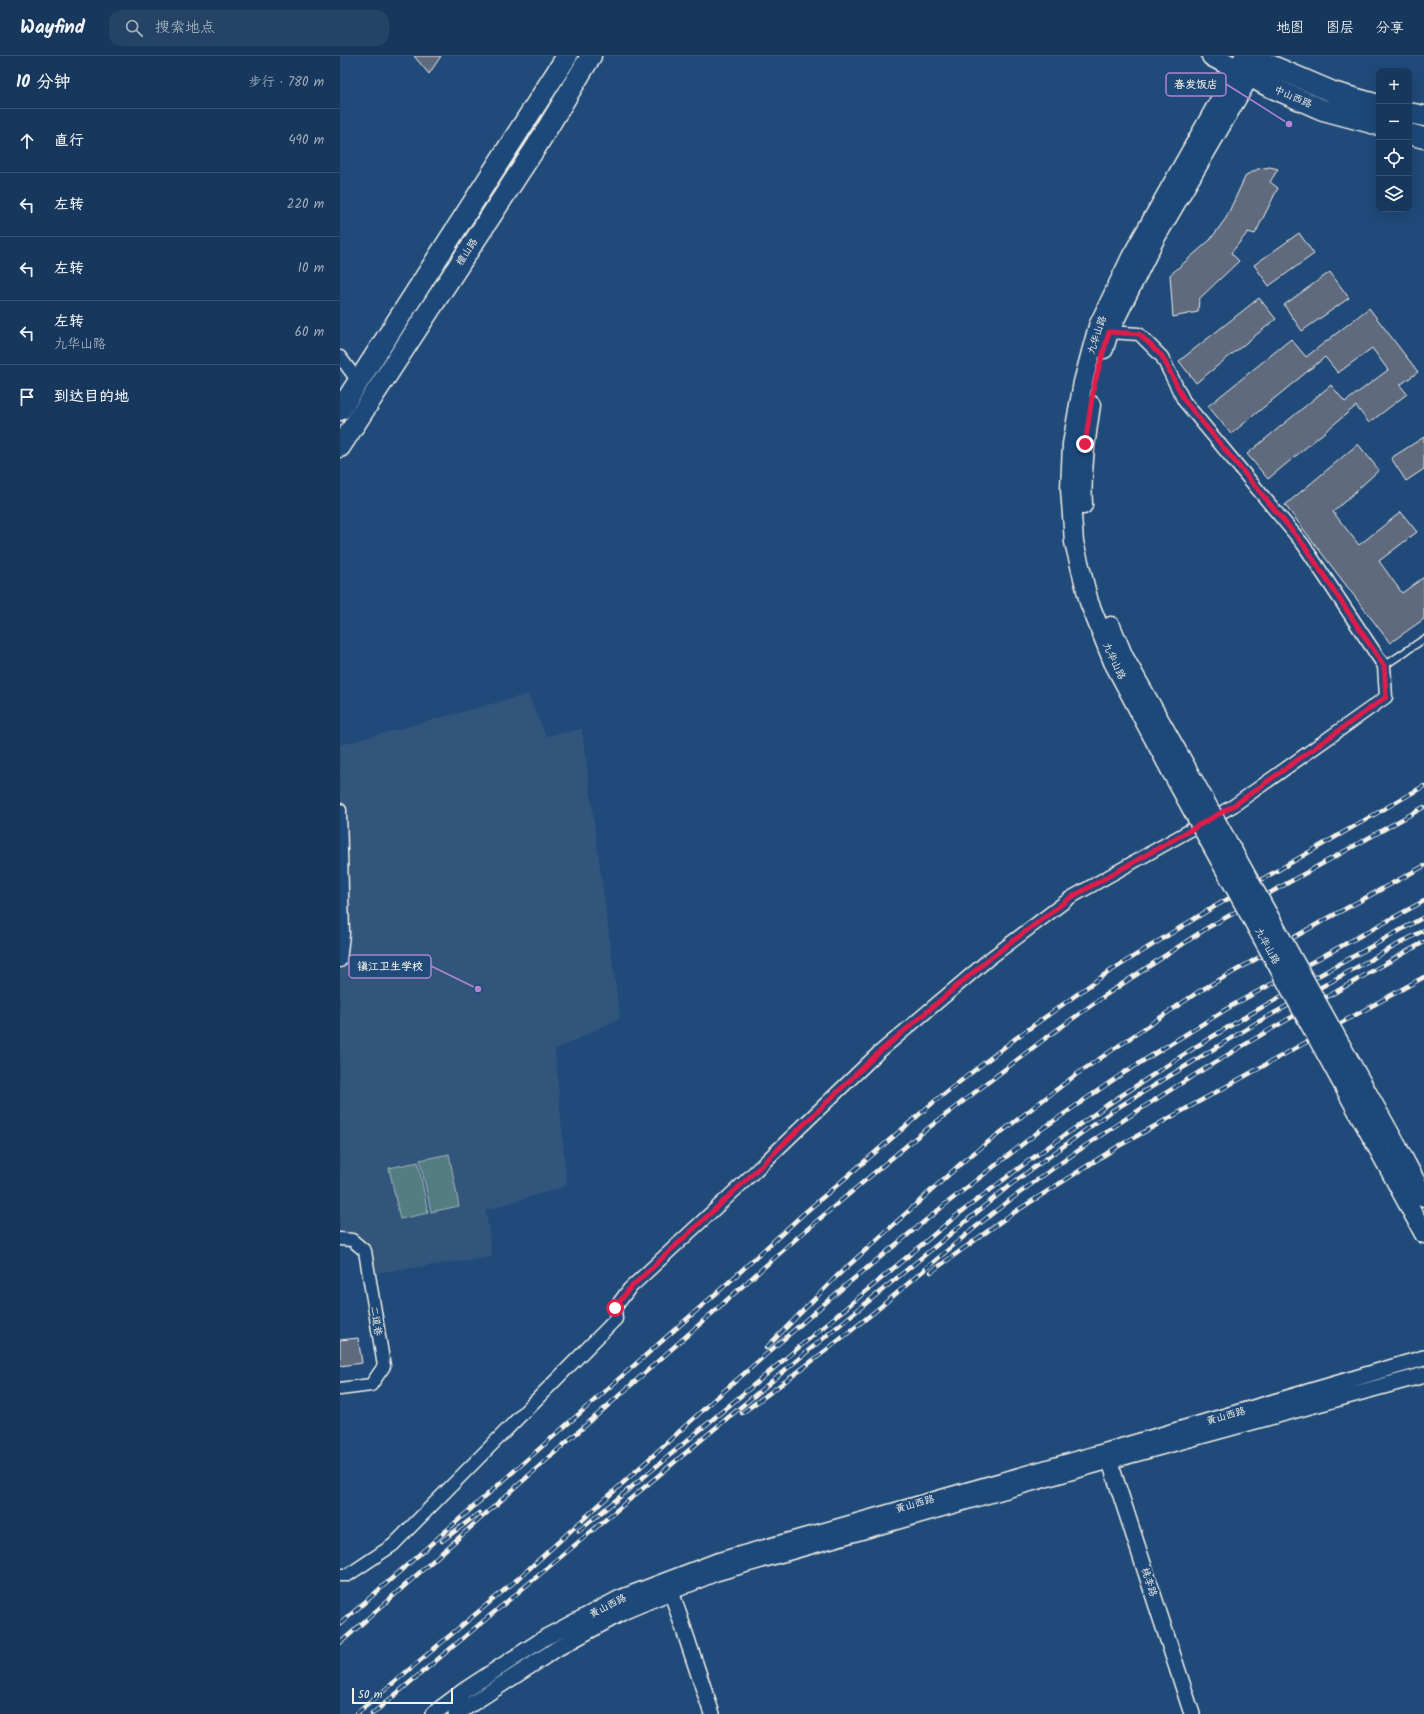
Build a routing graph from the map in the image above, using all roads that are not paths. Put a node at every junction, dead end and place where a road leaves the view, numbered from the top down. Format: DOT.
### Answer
graph roads {
  1 [pos="567,56"];
  2 [pos="591,56"];
  3 [pos="1212,56"];
  4 [pos="1248,64"];
  5 [pos="1376,104"];
  6 [pos="1412,114"];
  7 [pos="1424,116"];
  8 [pos="1376,124"];
  9 [pos="1412,135"];
  10 [pos="1424,138"];
  11 [pos="1109,332"];
  12 [pos="340,357"];
  13 [pos="358,381"];
  14 [pos="340,410"];
  15 [pos="340,447"];
  16 [pos="1424,639"];
  17 [pos="1384,666"];
  18 [pos="1179,771"];
  19 [pos="340,810"];
  20 [pos="340,961"];
  21 [pos="1424,1196"];
  22 [pos="1424,1234"];
  23 [pos="340,1239"];
  24 [pos="1424,1358"];
  25 [pos="1424,1375"];
  26 [pos="340,1389"];
  27 [pos="1108,1456"];
  28 [pos="340,1575"];
  29 [pos="671,1591"];
  30 [pos="433,1714"];
  31 [pos="456,1714"];
  32 [pos="712,1714"];
  33 [pos="1192,1714"];
  1 -- 13 [label="main road"];
  2 -- 15 [label="main road, 檀山路"];
  3 -- 4 [label="main road, 中山西路"];
  4 -- 5 [label="main road, 中山西路"];
  4 -- 8 [label="main road, 中山西路"];
  4 -- 11 [label="main road, 九华山路"];
  4 -- 18 [label="main road, 九华山路"];
  6 -- 7 [label="main road"];
  9 -- 10 [label="main road"];
  11 -- 17 [label="street"];
  11 -- 18 [label="main road, 九华山路"];
  12 -- 13 [label="street"];
  13 -- 14 [label="main road"];
  16 -- 17 [label="lane"];
  17 -- 28 [label="street"];
  18 -- 21 [label="main road, 九华山路, bridge"];
  18 -- 22 [label="main road, 九华山路, bridge"];
  19 -- 20 [label="street"];
  23 -- 26 [label="street, 二道巷"];
  24 -- 27 [label="street, 黄山西路"];
  25 -- 27 [label="street, 黄山西路"];
  27 -- 29 [label="street, 黄山西路"];
  27 -- 30 [label="street, 黄山西路"];
  27 -- 33 [label="street, 桃李路"];
  29 -- 31 [label="street, 黄山西路"];
  29 -- 32 [label="street"];
}
